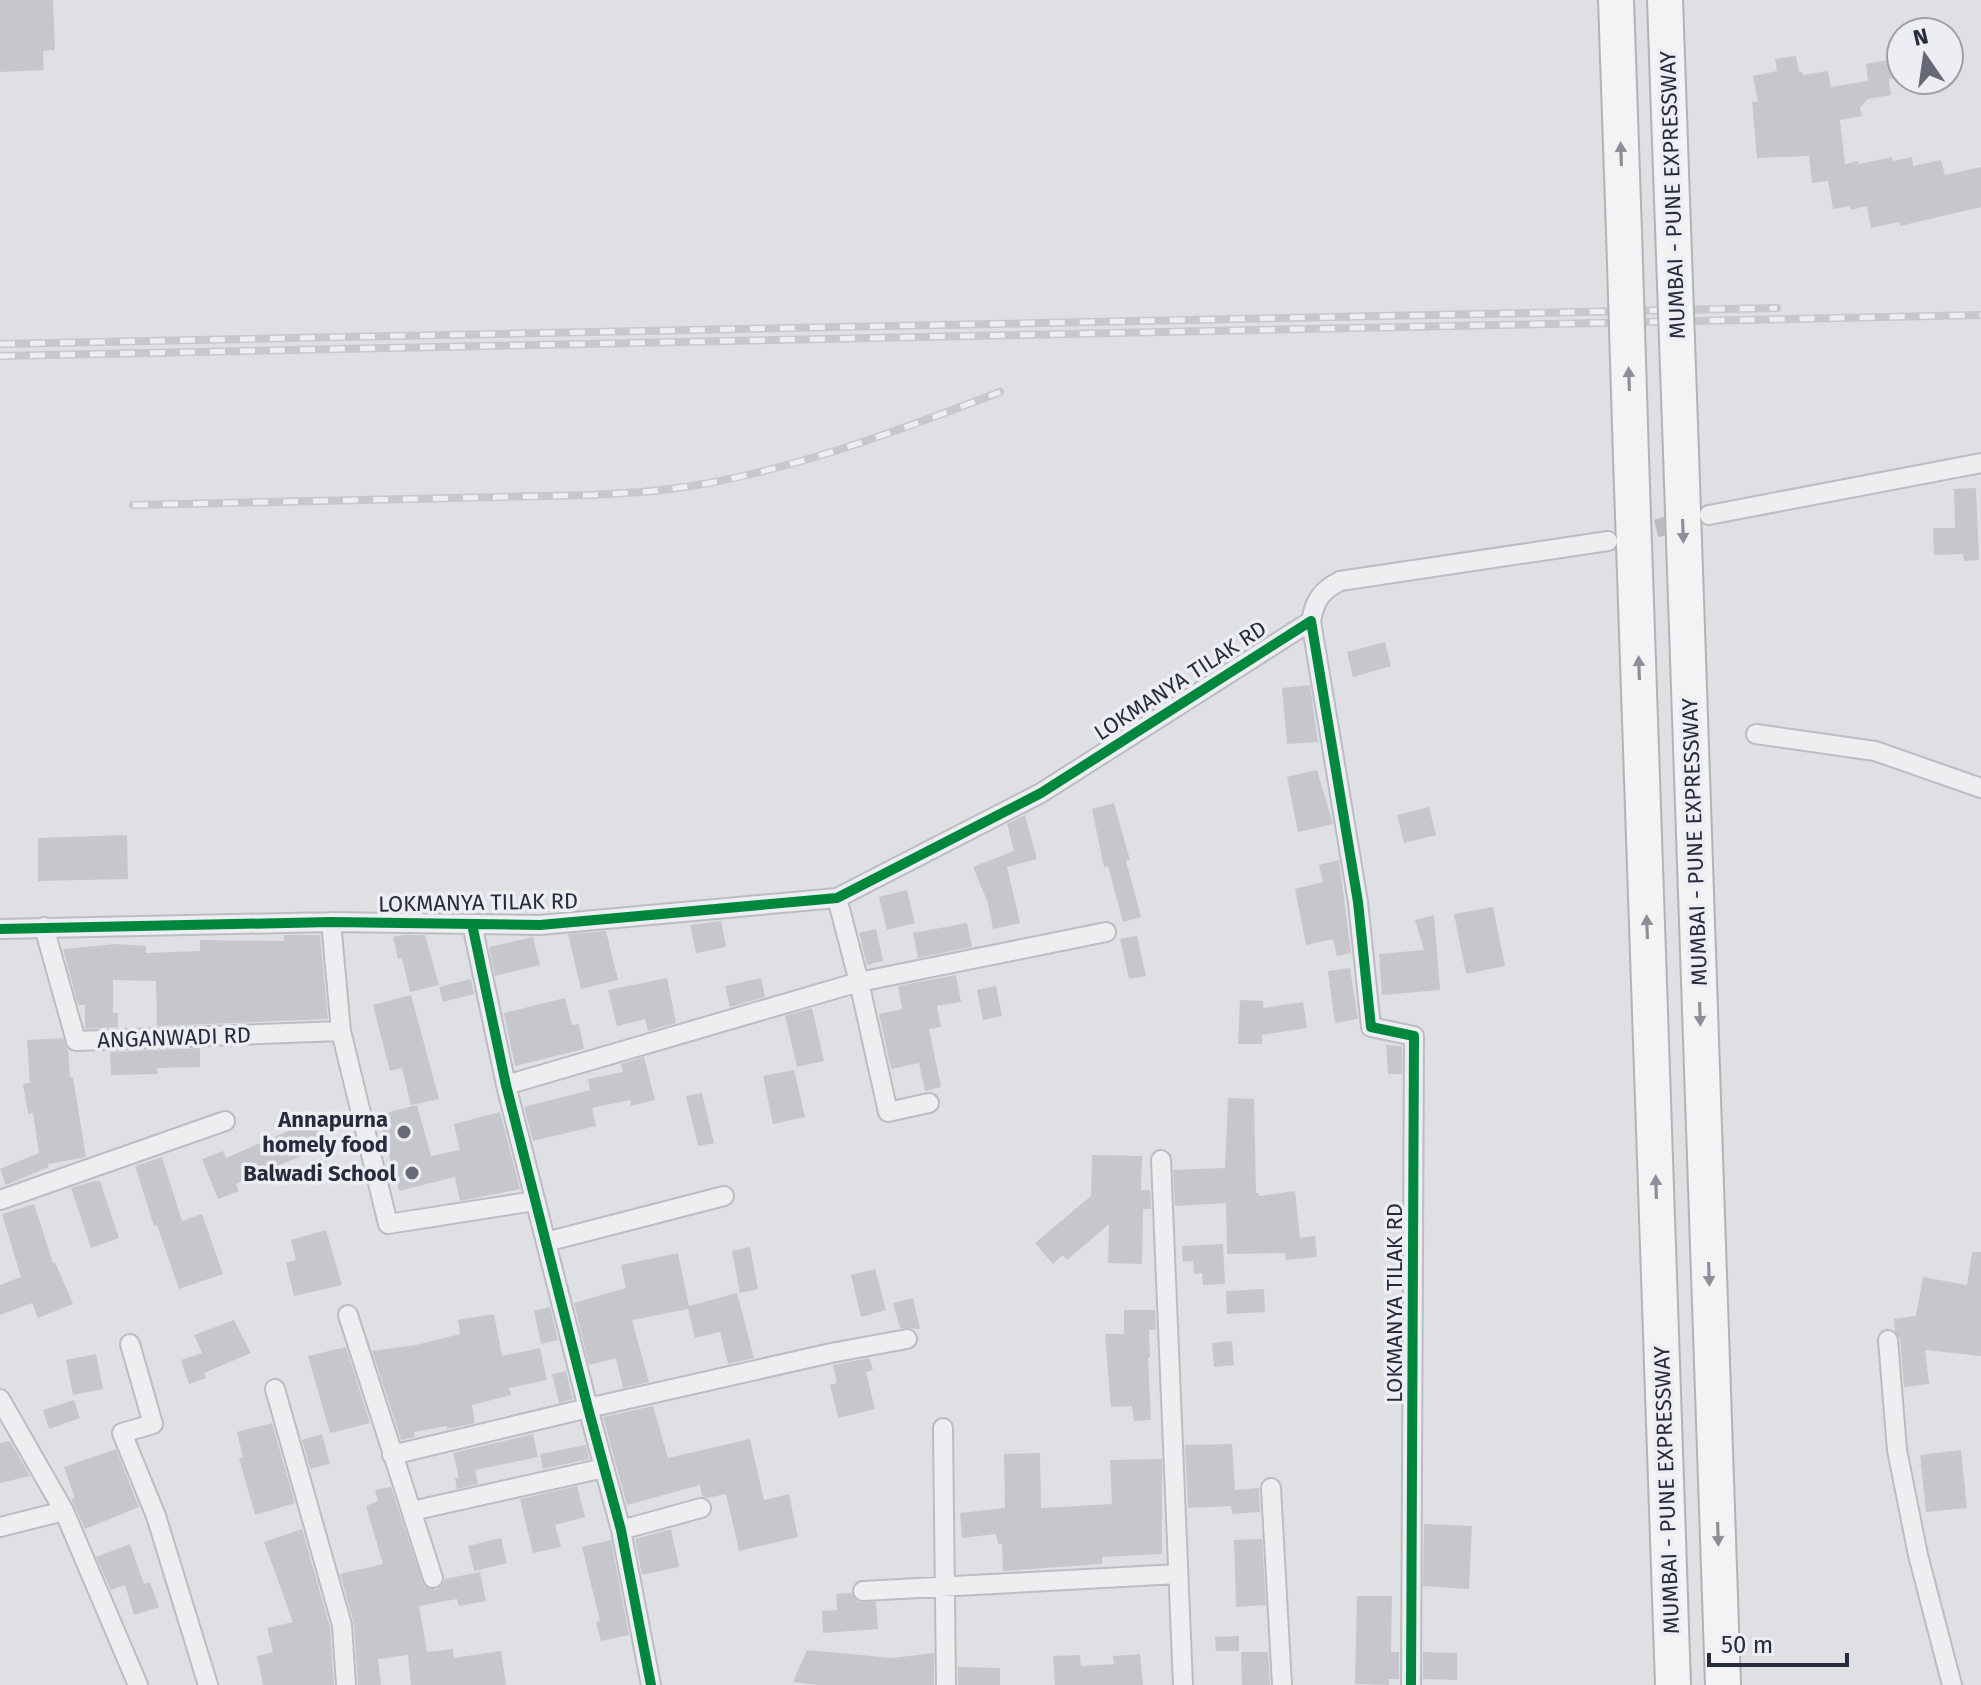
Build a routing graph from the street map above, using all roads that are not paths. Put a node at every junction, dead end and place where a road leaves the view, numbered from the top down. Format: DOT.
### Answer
graph roads {
  1 [pos="1616,0"];
  2 [pos="1665,0"];
  3 [pos="1981,463"];
  4 [pos="1709,515"];
  5 [pos="1608,541"];
  6 [pos="1311,621"];
  7 [pos="1756,734"];
  8 [pos="1981,788"];
  9 [pos="837,898"];
  10 [pos="331,922"];
  11 [pos="472,924"];
  12 [pos="44,927"];
  13 [pos="0,929"];
  14 [pos="1106,932"];
  15 [pos="859,982"];
  16 [pos="341,1031"];
  17 [pos="506,1085"];
  18 [pos="929,1103"];
  19 [pos="225,1121"];
  20 [pos="1161,1160"];
  21 [pos="724,1196"];
  22 [pos="0,1200"];
  23 [pos="535,1201"];
  24 [pos="546,1242"];
  25 [pos="348,1315"];
  26 [pos="907,1339"];
  27 [pos="1888,1340"];
  28 [pos="130,1344"];
  29 [pos="275,1389"];
  30 [pos="0,1399"];
  31 [pos="588,1408"];
  32 [pos="943,1428"];
  33 [pos="392,1455"];
  34 [pos="604,1468"];
  35 [pos="1271,1488"];
  36 [pos="701,1508"];
  37 [pos="64,1511"];
  38 [pos="412,1511"];
  39 [pos="0,1527"];
  40 [pos="621,1530"];
  41 [pos="1178,1574"];
  42 [pos="433,1578"];
  43 [pos="944,1587"];
  44 [pos="863,1591"];
  45 [pos="138,1685"];
  46 [pos="208,1685"];
  47 [pos="346,1685"];
  48 [pos="651,1685"];
  49 [pos="946,1685"];
  50 [pos="1183,1685"];
  51 [pos="1282,1685"];
  52 [pos="1411,1685"];
  53 [pos="1673,1685"];
  54 [pos="1723,1685"];
  55 [pos="1952,1685"];
  53 -- 1 [label="highway, MUMBAI - PUNE EXPRESSWAY, one-way, bridge"];
  2 -- 54 [label="highway, MUMBAI - PUNE EXPRESSWAY, one-way, bridge"];
  3 -- 4 [label="street"];
  5 -- 6 [label="street"];
  6 -- 9 [label="street, LOKMANYA TILAK RD"];
  6 -- 52 [label="street, LOKMANYA TILAK RD"];
  7 -- 8 [label="street"];
  9 -- 11 [label="street, LOKMANYA TILAK RD"];
  9 -- 15 [label="street"];
  10 -- 11 [label="street, LOKMANYA TILAK RD"];
  10 -- 12 [label="street, LOKMANYA TILAK RD"];
  10 -- 16 [label="street"];
  11 -- 17 [label="street"];
  12 -- 13 [label="street, LOKMANYA TILAK RD"];
  12 -- 16 [label="street, ANGANWADI RD"];
  14 -- 15 [label="street"];
  15 -- 17 [label="street"];
  15 -- 18 [label="street"];
  16 -- 23 [label="street"];
  17 -- 23 [label="street"];
  19 -- 22 [label="street"];
  20 -- 41 [label="street"];
  21 -- 24 [label="street"];
  23 -- 24 [label="street"];
  24 -- 31 [label="street"];
  25 -- 33 [label="street"];
  26 -- 31 [label="street"];
  27 -- 55 [label="street"];
  28 -- 46 [label="street"];
  29 -- 47 [label="street"];
  30 -- 37 [label="street"];
  31 -- 33 [label="street"];
  31 -- 34 [label="street"];
  32 -- 43 [label="street"];
  33 -- 38 [label="street"];
  34 -- 38 [label="street"];
  34 -- 40 [label="street"];
  35 -- 51 [label="street"];
  36 -- 40 [label="street"];
  37 -- 39 [label="street"];
  37 -- 45 [label="street"];
  38 -- 42 [label="street"];
  40 -- 48 [label="street"];
  41 -- 43 [label="street"];
  41 -- 50 [label="street"];
  43 -- 44 [label="street"];
  43 -- 49 [label="street"];
}
